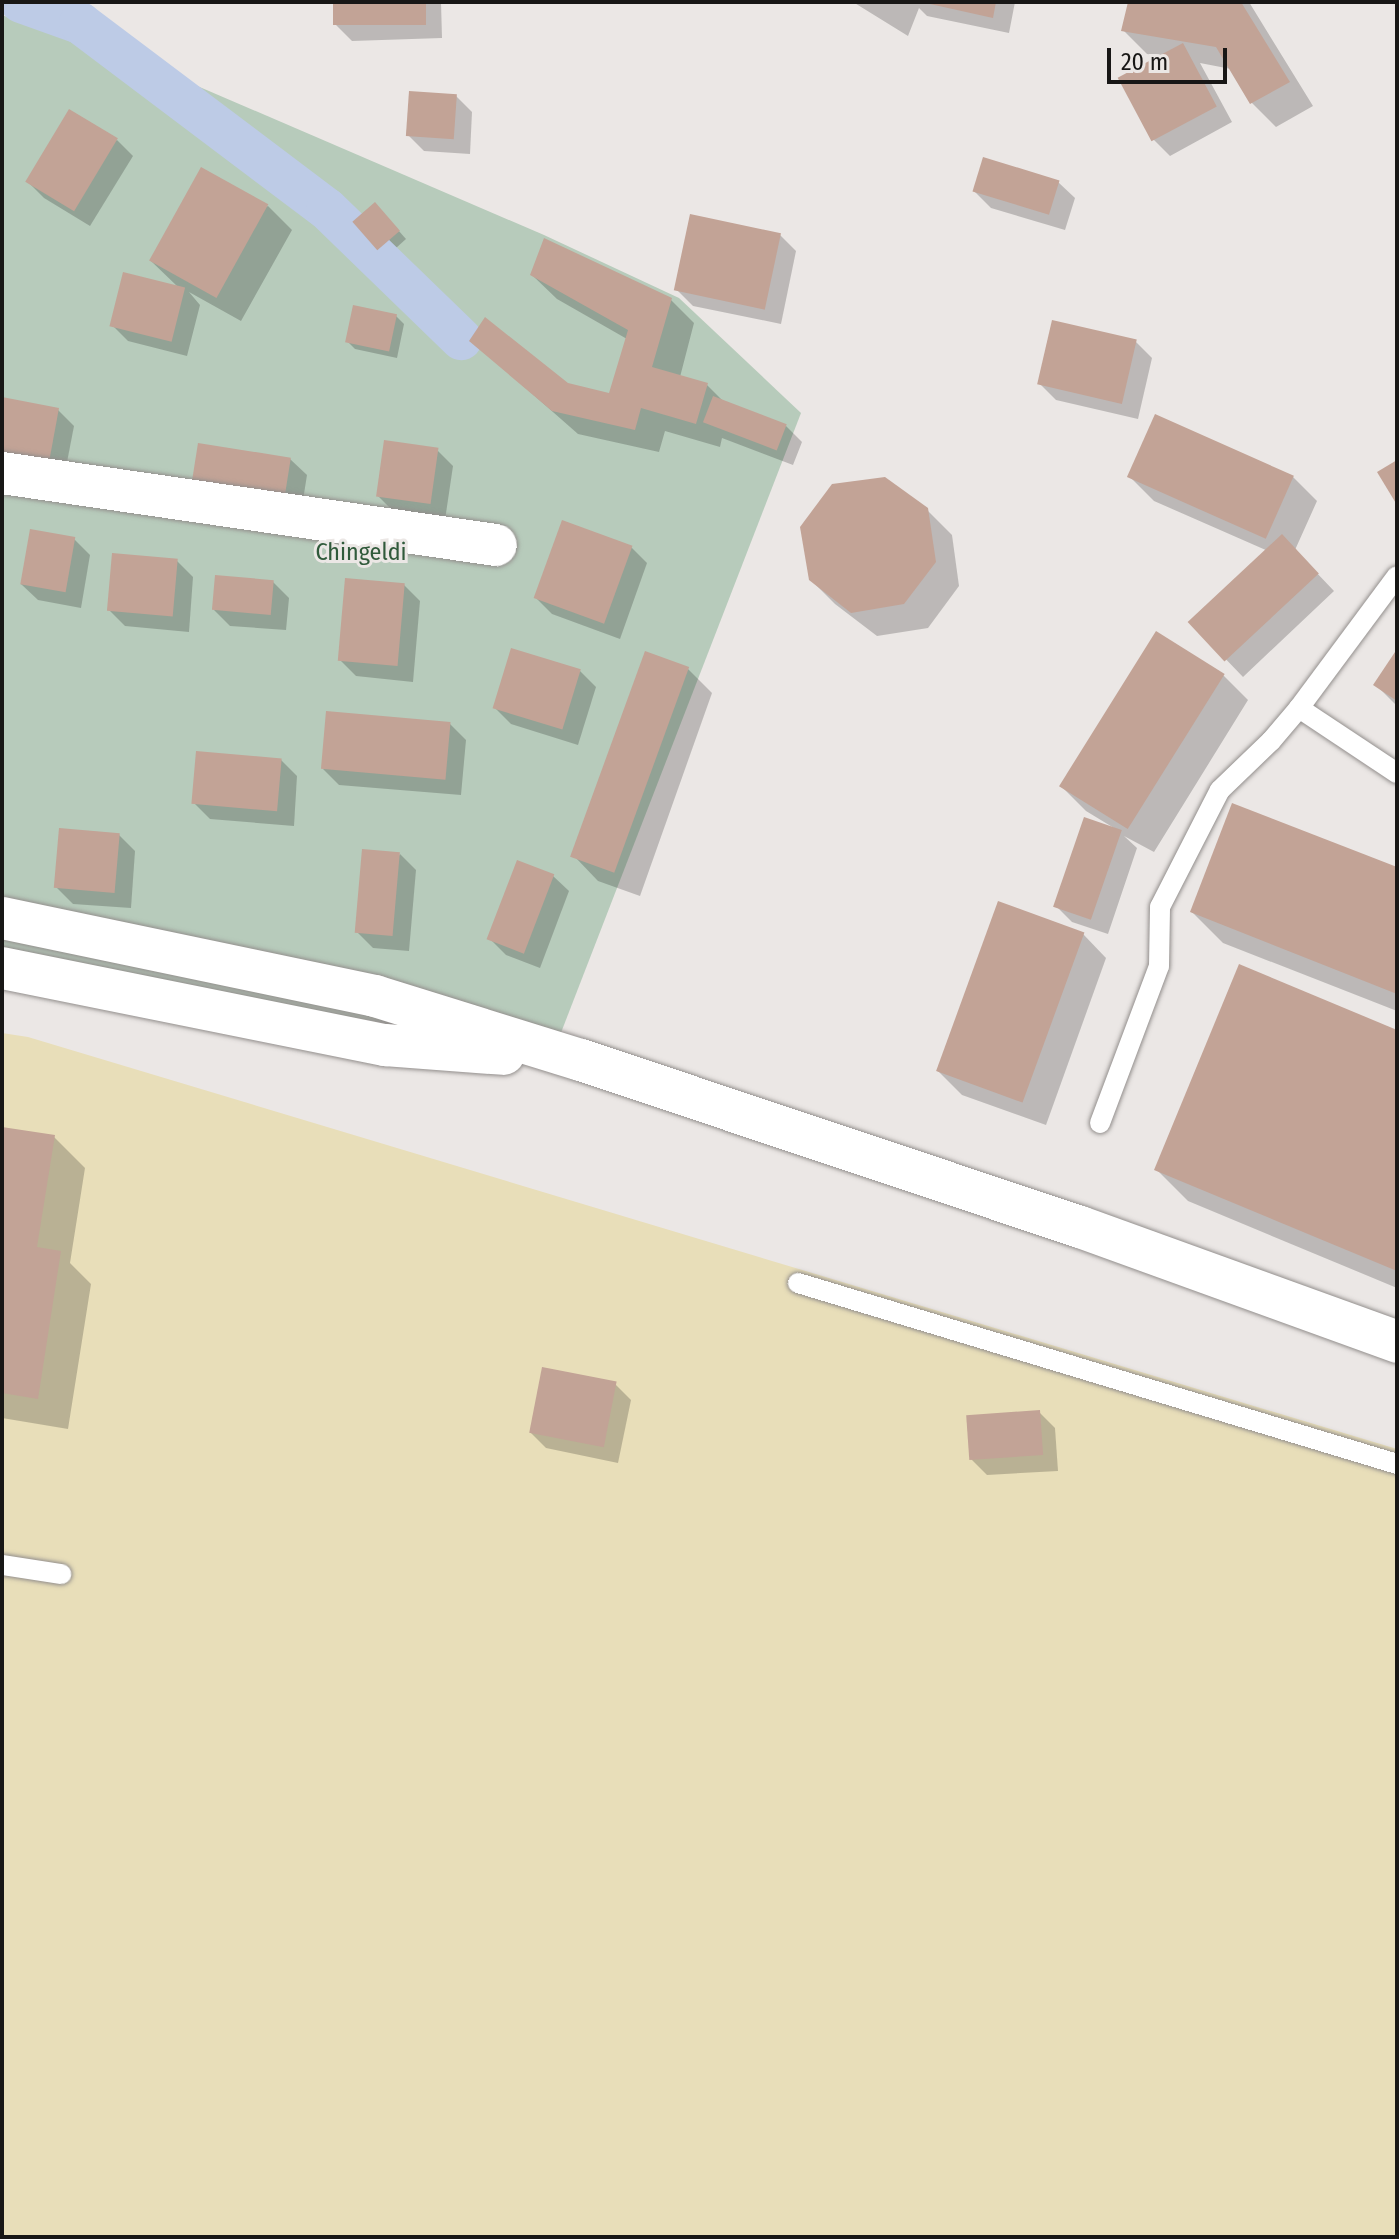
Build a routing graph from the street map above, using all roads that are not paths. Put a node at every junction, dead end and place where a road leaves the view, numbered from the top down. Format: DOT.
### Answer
graph roads {
  1 [pos="2,473"];
  2 [pos="496,545"];
  3 [pos="1397,576"];
  4 [pos="1299,708"];
  5 [pos="1397,773"];
  6 [pos="2,918"];
  7 [pos="2,968"];
  8 [pos="581,1060"];
  9 [pos="1100,1123"];
  10 [pos="798,1283"];
  11 [pos="1397,1342"];
  12 [pos="1397,1464"];
  13 [pos="2,1565"];
  14 [pos="61,1574"];
  1 -- 2 [label="street"];
  3 -- 4 [label="lane"];
  4 -- 5 [label="lane"];
  4 -- 9 [label="lane"];
  6 -- 8 [label="street"];
  7 -- 8 [label="street"];
  8 -- 11 [label="street"];
  10 -- 12 [label="lane"];
  13 -- 14 [label="lane"];
}
